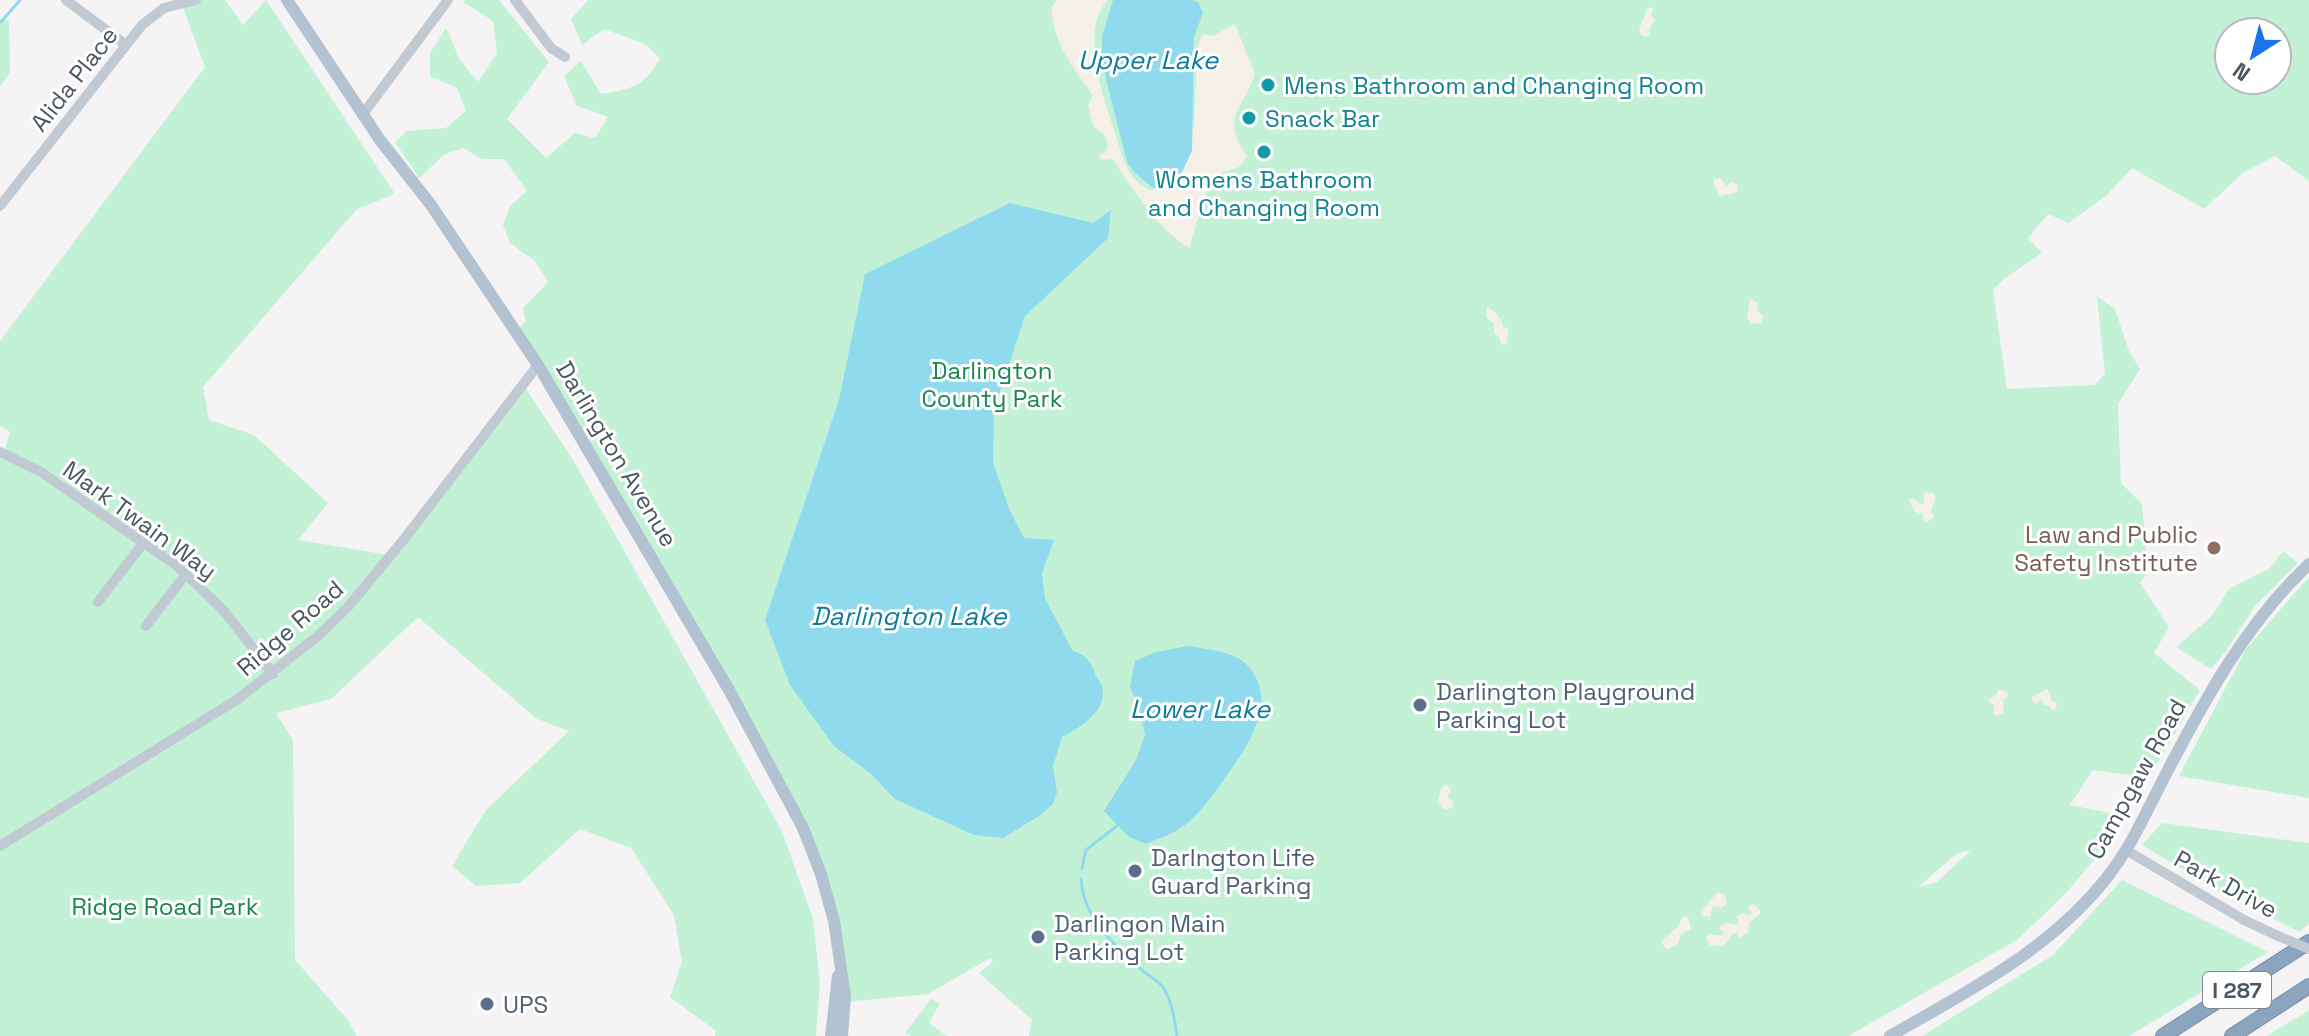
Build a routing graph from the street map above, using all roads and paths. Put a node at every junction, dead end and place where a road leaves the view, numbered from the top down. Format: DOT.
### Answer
graph roads {
  1 [pos="66,0"];
  2 [pos="196,0"];
  3 [pos="287,0"];
  4 [pos="448,0"];
  5 [pos="515,0"];
  6 [pos="126,45"];
  7 [pos="565,57"];
  8 [pos="363,114"];
  9 [pos="0,206"];
  10 [pos="538,365"];
  11 [pos="0,452"];
  12 [pos="144,542"];
  13 [pos="2309,564"];
  14 [pos="186,574"];
  15 [pos="98,602"];
  16 [pos="146,626"];
  17 [pos="273,674"];
  18 [pos="0,846"];
  19 [pos="2126,850"];
  20 [pos="2309,942"];
  21 [pos="2309,949"];
  22 [pos="840,965"];
  23 [pos="2309,986"];
  24 [pos="831,1036"];
  25 [pos="842,1036"];
  26 [pos="1890,1036"];
  27 [pos="2163,1036"];
  28 [pos="2232,1036"];
  1 -- 6 [label="street"];
  2 -- 6 [label="street, Alida Place"];
  3 -- 8 [label="main road, Darlington Avenue"];
  4 -- 8 [label="street"];
  5 -- 7 [label="street"];
  6 -- 9 [label="street, Alida Place"];
  8 -- 10 [label="main road, Darlington Avenue"];
  10 -- 17 [label="street, Ridge Road"];
  10 -- 22 [label="main road, Darlington Avenue"];
  11 -- 12 [label="street, Mark Twain Way"];
  12 -- 14 [label="street, Mark Twain Way"];
  12 -- 15 [label="street"];
  13 -- 19 [label="main road, Campgaw Road"];
  14 -- 16 [label="street"];
  14 -- 17 [label="street, Mark Twain Way"];
  17 -- 18 [label="street, Ridge Road"];
  19 -- 21 [label="street, Park Drive, bridge"];
  19 -- 26 [label="main road, Campgaw Road"];
  20 -- 27 [label="highway, I 287"];
  22 -- 24 [label="main road, Darlington Avenue"];
  22 -- 25 [label="main road, Darlington Avenue"];
  23 -- 28 [label="highway, I 287"];
}
